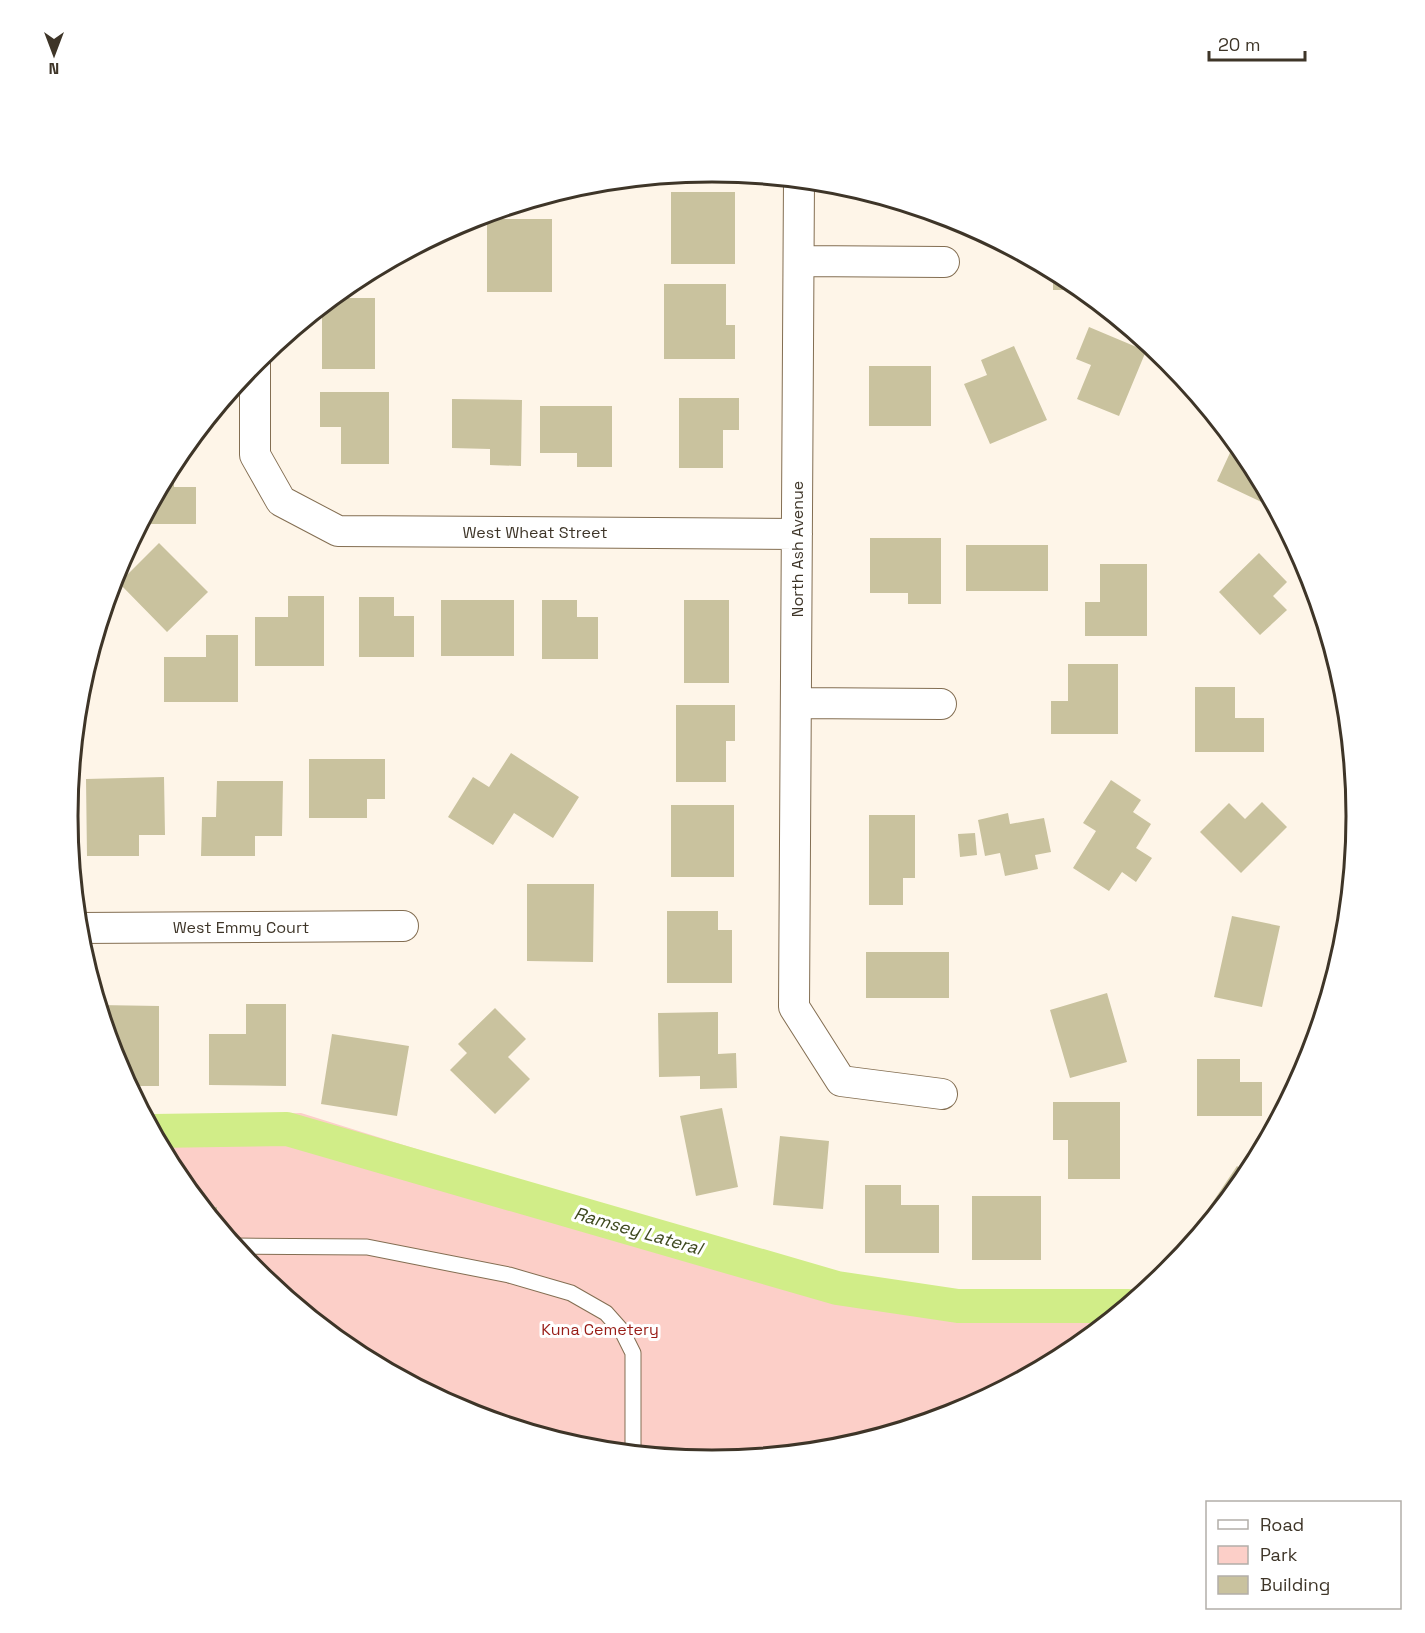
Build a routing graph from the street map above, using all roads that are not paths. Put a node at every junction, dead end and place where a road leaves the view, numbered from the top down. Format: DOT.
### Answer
graph roads {
  1 [pos="799,188"];
  2 [pos="799,261"];
  3 [pos="944,262"];
  4 [pos="255,377"];
  5 [pos="797,534"];
  6 [pos="796,703"];
  7 [pos="941,704"];
  8 [pos="403,926"];
  9 [pos="88,928"];
  10 [pos="942,1094"];
  11 [pos="246,1246"];
  12 [pos="633,1446"];
  1 -- 2 [label="street, North Ash Avenue"];
  2 -- 3 [label="street"];
  2 -- 5 [label="street, North Ash Avenue"];
  4 -- 5 [label="street, West Wheat Street"];
  5 -- 6 [label="street, North Ash Avenue"];
  6 -- 7 [label="street"];
  6 -- 10 [label="street, North Ash Avenue"];
  8 -- 9 [label="street, West Emmy Court"];
  11 -- 12 [label="lane"];
}
